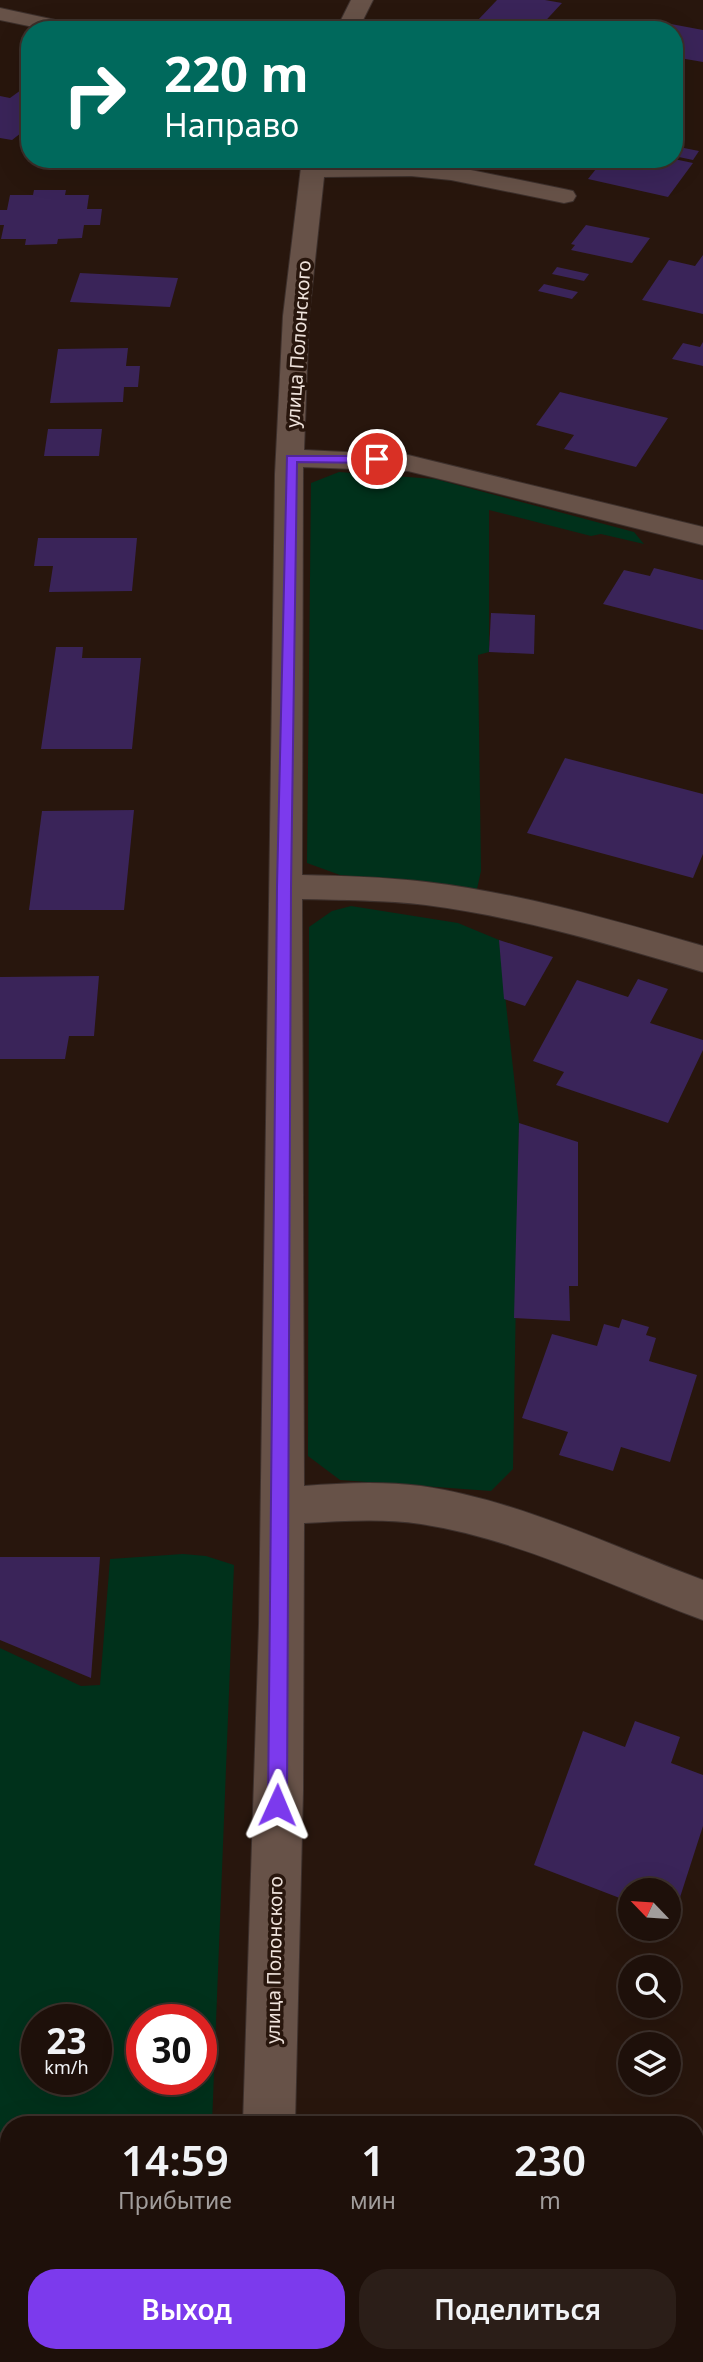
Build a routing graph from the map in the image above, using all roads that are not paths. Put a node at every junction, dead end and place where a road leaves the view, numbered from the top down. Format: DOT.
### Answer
graph roads {
  1 [pos="362,0"];
  2 [pos="0,14"];
  3 [pos="33,21"];
  4 [pos="352,21"];
  5 [pos="313,168"];
  6 [pos="391,168"];
  7 [pos="564,196"];
  8 [pos="291,458"];
  9 [pos="703,536"];
  10 [pos="284,887"];
  11 [pos="703,959"];
  12 [pos="282,1506"];
  13 [pos="703,1600"];
  14 [pos="269,2116"];
  1 -- 4 [label="street"];
  2 -- 3 [label="lane"];
  5 -- 8 [label="street, улица Полонского"];
  6 -- 7 [label="street"];
  8 -- 9 [label="street"];
  8 -- 10 [label="street, улица Полонского"];
  10 -- 11 [label="street"];
  10 -- 12 [label="street, улица Полонского"];
  12 -- 13 [label="street"];
  12 -- 14 [label="street, улица Полонского"];
}
